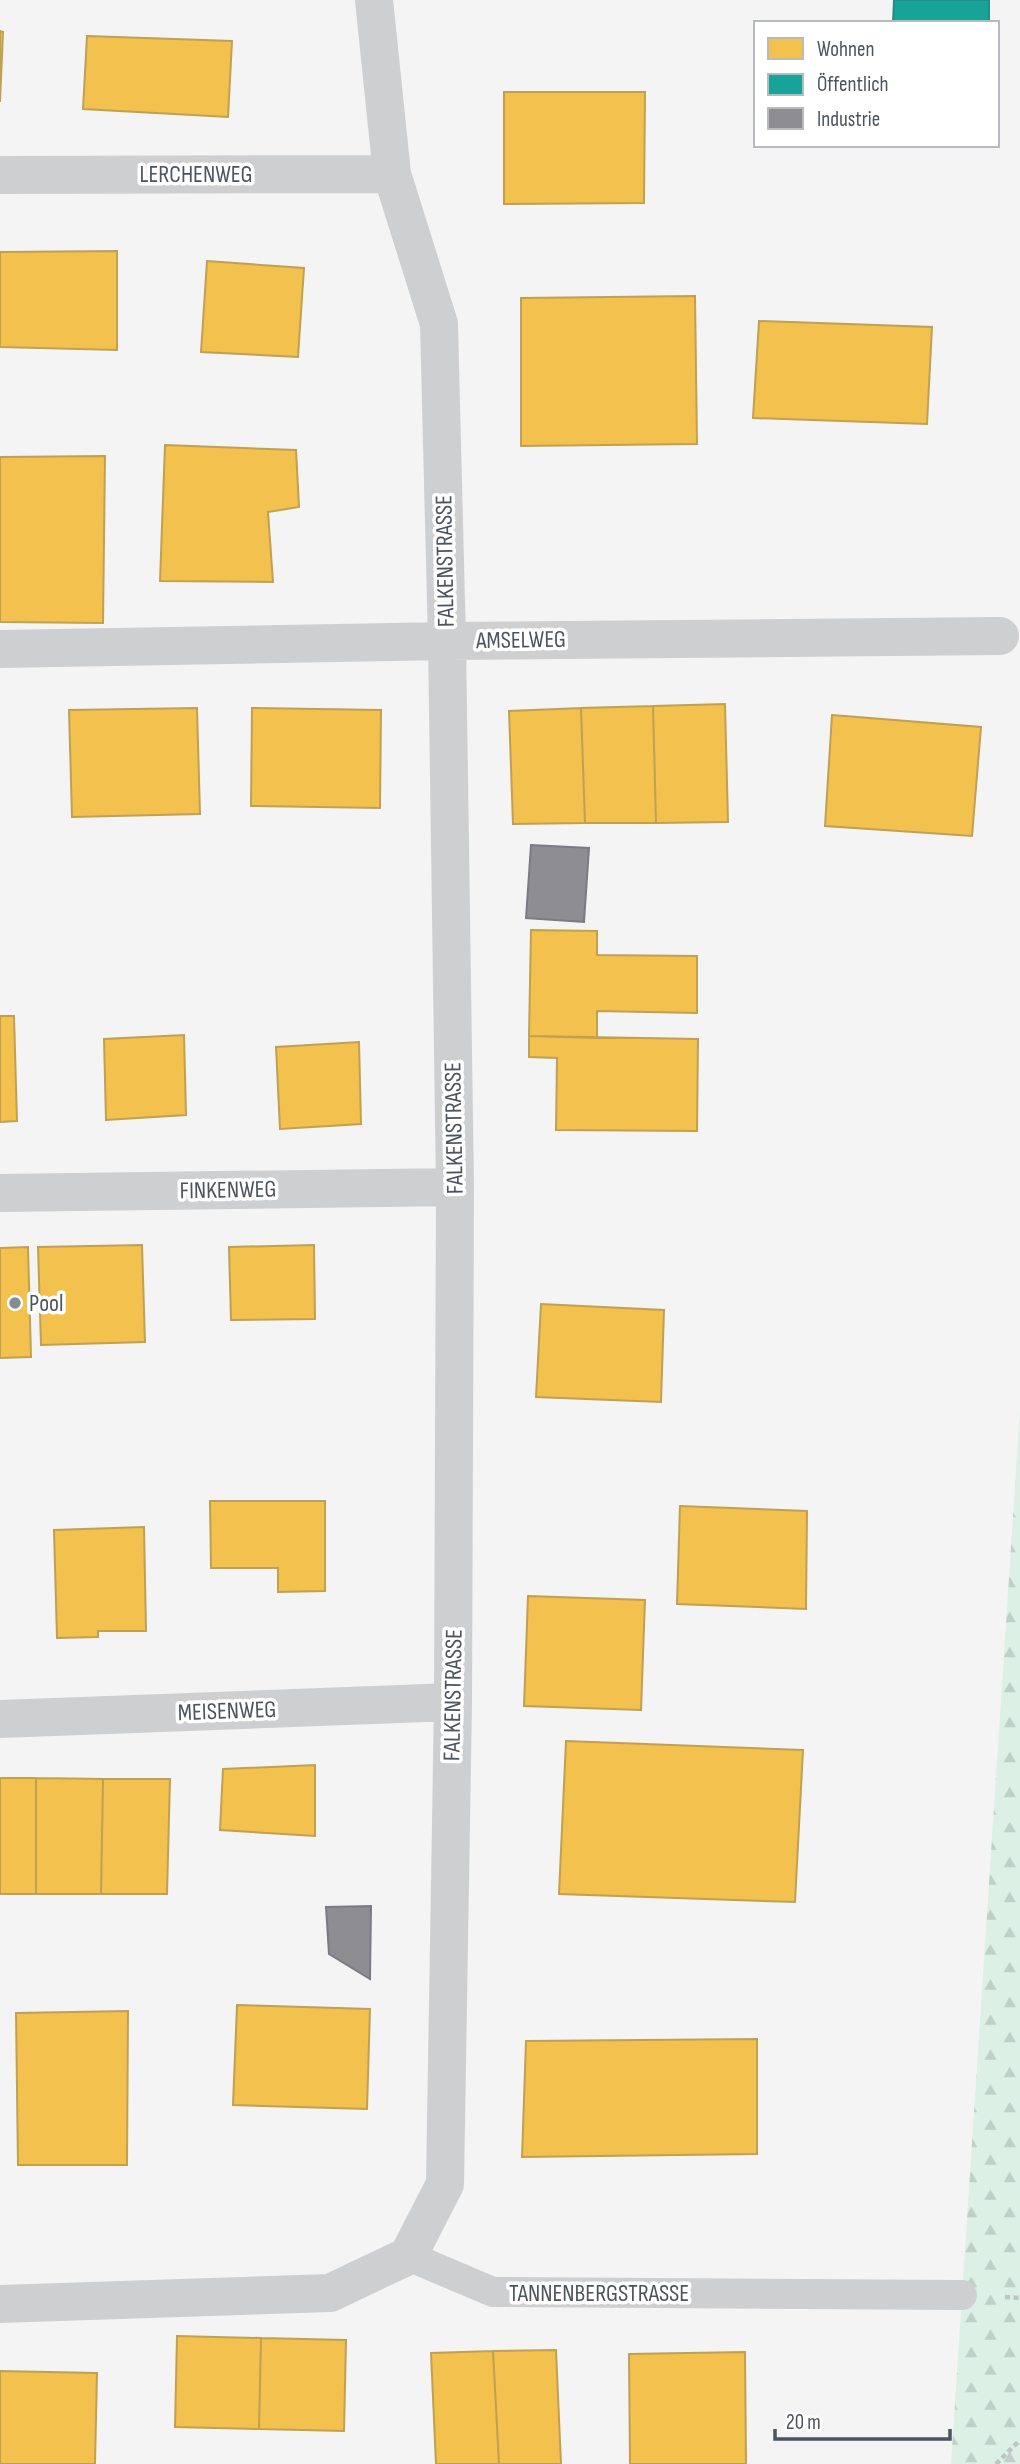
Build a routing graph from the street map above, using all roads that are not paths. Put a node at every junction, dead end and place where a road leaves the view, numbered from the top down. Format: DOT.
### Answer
graph roads {
  1 [pos="374,0"];
  2 [pos="392,174"];
  3 [pos="0,175"];
  4 [pos="1000,636"];
  5 [pos="447,641"];
  6 [pos="0,649"];
  7 [pos="455,1187"];
  8 [pos="0,1193"];
  9 [pos="453,1702"];
  10 [pos="0,1719"];
  11 [pos="408,2256"];
  12 [pos="962,2295"];
  13 [pos="0,2304"];
  1 -- 2 [label="street, FALKENSTRASSE"];
  2 -- 3 [label="street, LERCHENWEG"];
  2 -- 5 [label="street, FALKENSTRASSE"];
  4 -- 5 [label="street, AMSELWEG"];
  5 -- 6 [label="street, AMSELWEG"];
  5 -- 7 [label="street, FALKENSTRASSE"];
  7 -- 8 [label="street, FINKENWEG"];
  7 -- 9 [label="street, FALKENSTRASSE"];
  9 -- 10 [label="street, MEISENWEG"];
  9 -- 11 [label="street, FALKENSTRASSE"];
  11 -- 12 [label="lane, TANNENBERGSTRASSE"];
  11 -- 13 [label="street"];
}
